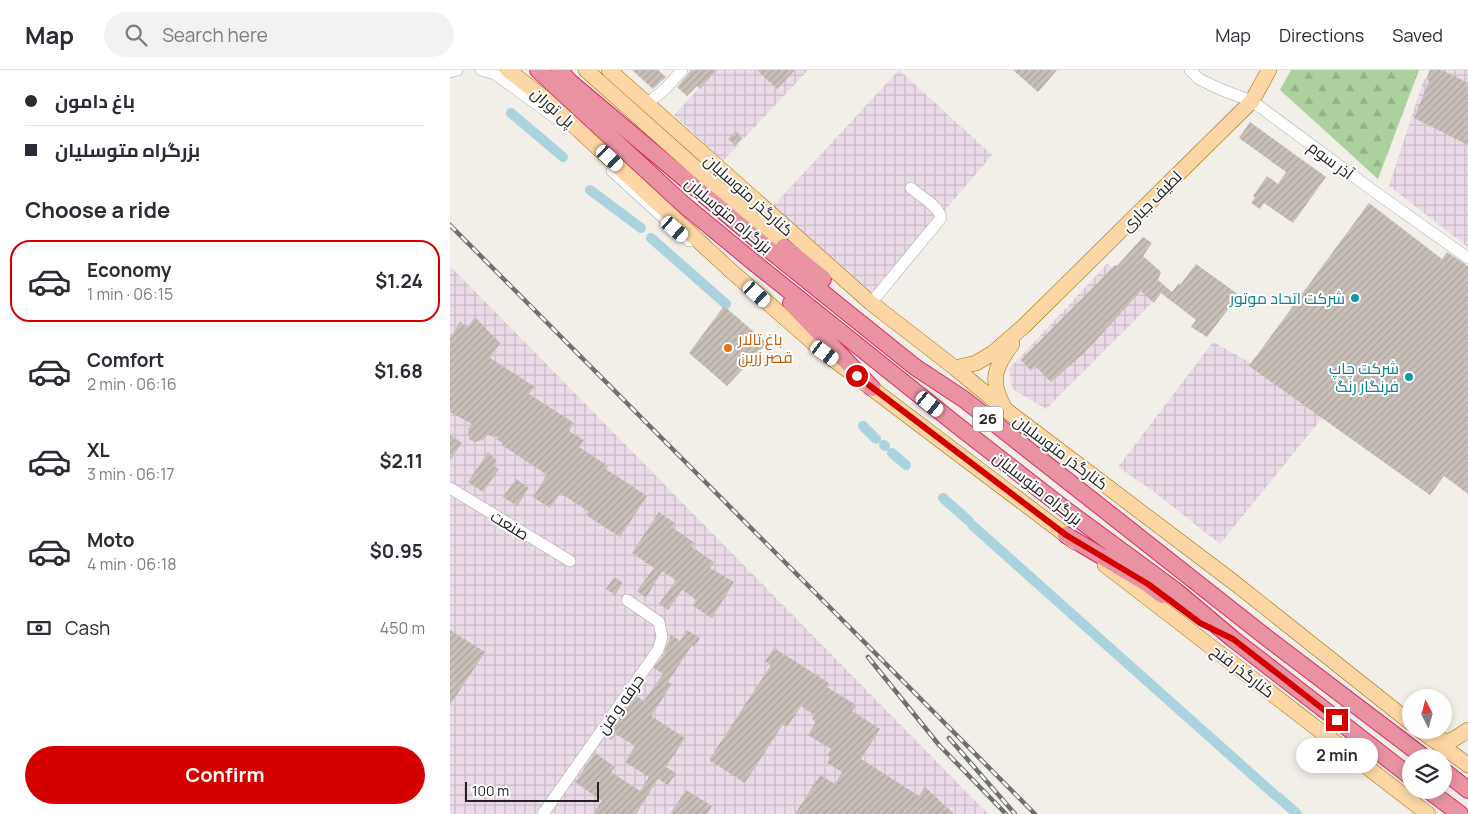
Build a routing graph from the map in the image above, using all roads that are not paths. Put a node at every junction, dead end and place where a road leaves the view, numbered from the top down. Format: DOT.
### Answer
graph roads {
  1 [pos="456,70"];
  2 [pos="481,70"];
  3 [pos="508,70"];
  4 [pos="538,70"];
  5 [pos="560,70"];
  6 [pos="586,70"];
  7 [pos="609,70"];
  8 [pos="682,70"];
  9 [pos="1190,70"];
  10 [pos="1269,70"];
  11 [pos="450,71"];
  12 [pos="1252,101"];
  13 [pos="647,104"];
  14 [pos="597,145"];
  15 [pos="911,188"];
  16 [pos="784,247"];
  17 [pos="1468,258"];
  18 [pos="752,262"];
  19 [pos="730,270"];
  20 [pos="871,303"];
  21 [pos="1024,326"];
  22 [pos="955,368"];
  23 [pos="872,388"];
  24 [pos="965,400"];
  25 [pos="1006,410"];
  26 [pos="450,488"];
  27 [pos="1066,535"];
  28 [pos="570,561"];
  29 [pos="627,600"];
  30 [pos="1233,639"];
  31 [pos="1402,716"];
  32 [pos="1468,730"];
  33 [pos="1468,737"];
  34 [pos="1432,739"];
  35 [pos="1440,739"];
  36 [pos="1414,749"];
  37 [pos="1462,761"];
  38 [pos="1402,770"];
  39 [pos="1452,777"];
  40 [pos="1468,790"];
  41 [pos="1402,794"];
  42 [pos="1408,799"];
  43 [pos="1408,799"];
  44 [pos="1440,799"];
  45 [pos="543,814"];
  46 [pos="1423,814"];
  47 [pos="1428,814"];
  48 [pos="1460,814"];
  1 -- 11 [label="street"];
  2 -- 19 [label="street"];
  3 -- 14 [label="main road, پل توران"];
  4 -- 18 [label="highway, بزرگراه متوسلیان / 26"];
  5 -- 24 [label="highway, بزرگراه متوسلیان / 26"];
  6 -- 16 [label="main road"];
  7 -- 13 [label="main road, کنارگذر متوسلیان"];
  8 -- 13 [label="street"];
  9 -- 12 [label="street, آذر سوم"];
  10 -- 12 [label="main road, لطیف جباری"];
  12 -- 17 [label="street, آذر سوم"];
  12 -- 21 [label="main road, لطیف جباری"];
  13 -- 20 [label="main road, کنارگذر متوسلیان"];
  14 -- 19 [label="main road, کنارگذر فتح"];
  15 -- 20 [label="street"];
  16 -- 24 [label="highway"];
  18 -- 23 [label="highway"];
  18 -- 30 [label="highway, بزرگراه متوسلیان / 26"];
  19 -- 23 [label="main road, کنارگذر فتح"];
  20 -- 22 [label="main road, کنارگذر متوسلیان"];
  21 -- 22 [label="main road"];
  21 -- 25 [label="main road"];
  22 -- 25 [label="main road, کنارگذر متوسلیان"];
  23 -- 27 [label="main road, کنارگذر فتح"];
  24 -- 36 [label="highway, بزرگراه متوسلیان / 26"];
  25 -- 31 [label="main road, کنارگذر متوسلیان"];
  26 -- 28 [label="street, صنعت"];
  27 -- 30 [label="highway"];
  27 -- 41 [label="main road, کنارگذر فتح"];
  29 -- 45 [label="street, حرفه و فن"];
  30 -- 38 [label="highway, بزرگراه متوسلیان / 26"];
  32 -- 35 [label="main road"];
  33 -- 37 [label="main road"];
  34 -- 37 [label="main road"];
  39 -- 40 [label="highway"];
  42 -- 46 [label="main road"];
  43 -- 47 [label="main road, کنارگذر فتح"];
  44 -- 48 [label="highway"];
}
